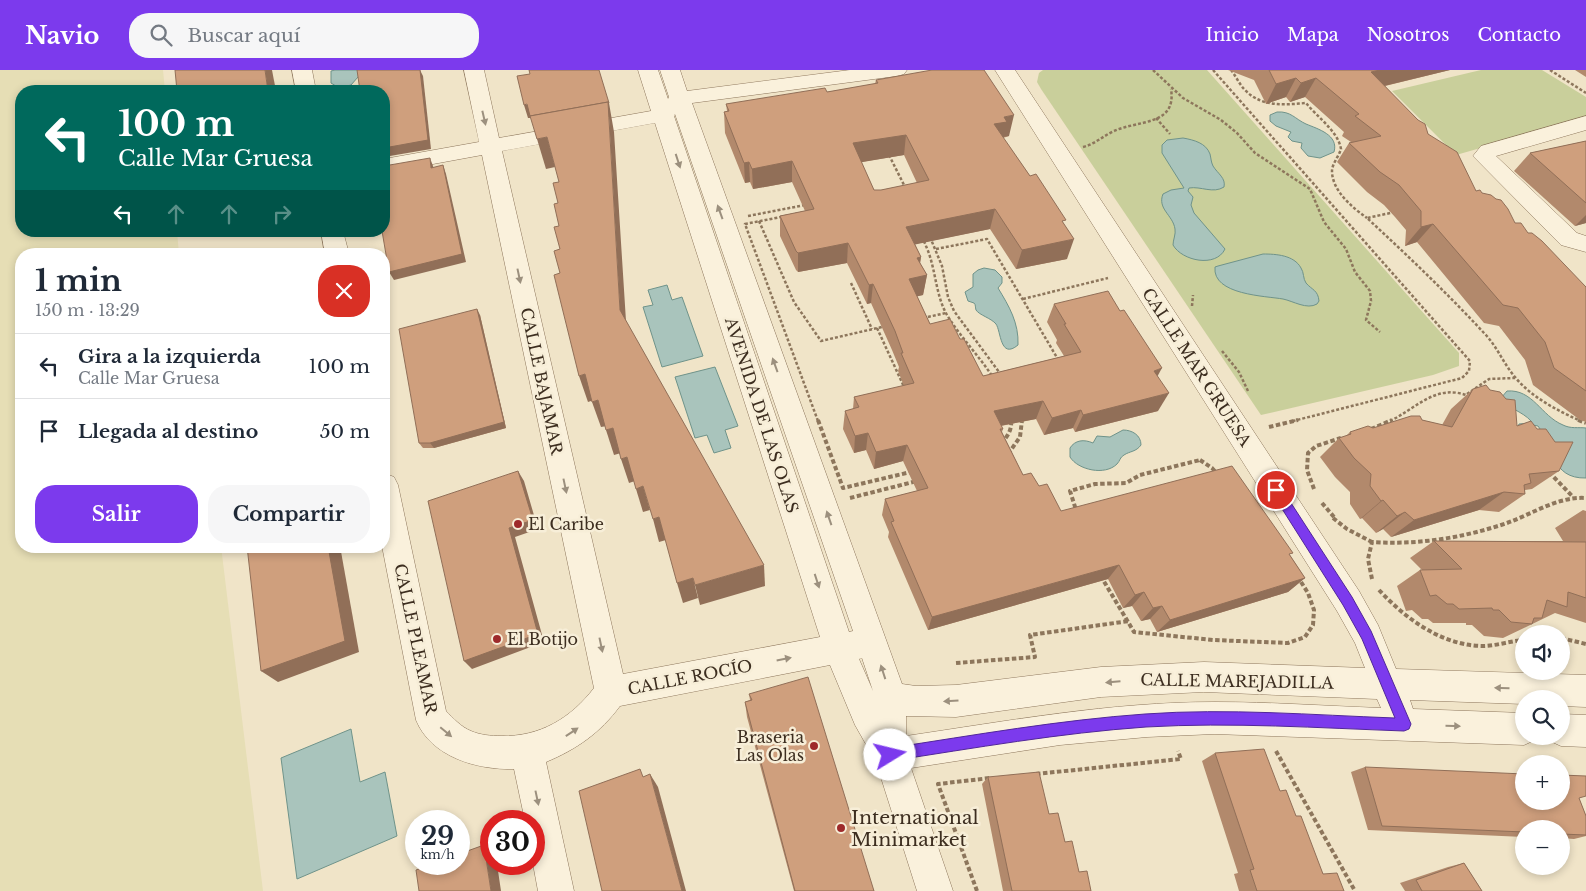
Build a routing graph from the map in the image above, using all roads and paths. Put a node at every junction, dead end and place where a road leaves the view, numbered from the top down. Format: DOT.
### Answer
graph roads {
  1 [pos="302,70"];
  2 [pos="474,70"];
  3 [pos="648,70"];
  4 [pos="670,70"];
  5 [pos="897,70"];
  6 [pos="1006,70"];
  7 [pos="1153,70"];
  8 [pos="1212,70"];
  9 [pos="1231,70"];
  10 [pos="1550,70"];
  11 [pos="305,85"];
  12 [pos="1170,86"];
  13 [pos="1586,93"];
  14 [pos="671,106"];
  15 [pos="1156,118"];
  16 [pos="1586,123"];
  17 [pos="1170,134"];
  18 [pos="490,146"];
  19 [pos="1078,147"];
  20 [pos="888,152"];
  21 [pos="390,165"];
  22 [pos="913,185"];
  23 [pos="904,187"];
  24 [pos="908,194"];
  25 [pos="809,204"];
  26 [pos="1396,212"];
  27 [pos="742,217"];
  28 [pos="1367,218"];
  29 [pos="759,221"];
  30 [pos="745,224"];
  31 [pos="928,233"];
  32 [pos="1584,242"];
  33 [pos="936,250"];
  34 [pos="1108,278"];
  35 [pos="851,284"];
  36 [pos="1023,298"];
  37 [pos="946,313"];
  38 [pos="920,319"];
  39 [pos="894,324"];
  40 [pos="877,328"];
  41 [pos="872,330"];
  42 [pos="1380,332"];
  43 [pos="1054,365"];
  44 [pos="1004,377"];
  45 [pos="1515,378"];
  46 [pos="906,391"];
  47 [pos="1467,394"];
  48 [pos="1474,400"];
  49 [pos="1020,412"];
  50 [pos="1586,423"];
  51 [pos="1265,428"];
  52 [pos="1368,430"];
  53 [pos="1350,436"];
  54 [pos="1006,457"];
  55 [pos="1544,466"];
  56 [pos="919,481"];
  57 [pos="843,488"];
  58 [pos="1315,492"];
  59 [pos="1573,497"];
  60 [pos="847,498"];
  61 [pos="1318,498"];
  62 [pos="1586,498"];
  63 [pos="390,514"];
  64 [pos="1334,517"];
  65 [pos="1328,520"];
  66 [pos="1372,542"];
  67 [pos="1129,621"];
  68 [pos="1570,640"];
  69 [pos="873,642"];
  70 [pos="1515,642"];
  71 [pos="1586,644"];
  72 [pos="839,648"];
  73 [pos="956,663"];
  74 [pos="1388,684"];
  75 [pos="1586,691"];
  76 [pos="611,692"];
  77 [pos="890,698"];
  78 [pos="1404,724"];
  79 [pos="1515,729"];
  80 [pos="1570,730"];
  81 [pos="1586,731"];
  82 [pos="1175,744"];
  83 [pos="1272,744"];
  84 [pos="527,750"];
  85 [pos="890,755"];
  86 [pos="1035,774"];
  87 [pos="996,778"];
  88 [pos="556,891"];
  89 [pos="935,891"];
  90 [pos="977,891"];
  91 [pos="1355,891"];
  1 -- 11 [label="street"];
  2 -- 18 [label="street, CALLE BAJAMAR, one-way"];
  3 -- 14 [label="street, AVENIDA DE LAS OLAS"];
  4 -- 14 [label="street, AVENIDA DE LAS OLAS"];
  5 -- 14 [label="street"];
  6 -- 74 [label="street, CALLE MAR GRUESA"];
  7 -- 12 [label="path"];
  8 -- 51 [label="path"];
  9 -- 28 [label="path"];
  10 -- 13 [label="path"];
  12 -- 15 [label="path"];
  12 -- 42 [label="path"];
  14 -- 18 [label="street"];
  69 -- 14 [label="street, AVENIDA DE LAS OLAS, one-way"];
  14 -- 72 [label="street, AVENIDA DE LAS OLAS, one-way"];
  15 -- 17 [label="path"];
  15 -- 19 [label="path"];
  16 -- 32 [label="street"];
  18 -- 21 [label="street"];
  18 -- 76 [label="street, CALLE BAJAMAR, one-way"];
  20 -- 23 [label="path"];
  22 -- 23 [label="path"];
  23 -- 24 [label="path"];
  25 -- 27 [label="path"];
  26 -- 28 [label="path"];
  28 -- 45 [label="path"];
  29 -- 30 [label="path"];
  29 -- 37 [label="path"];
  29 -- 41 [label="path"];
  31 -- 33 [label="path"];
  33 -- 36 [label="path"];
  33 -- 44 [label="path"];
  34 -- 36 [label="path"];
  35 -- 41 [label="path"];
  36 -- 43 [label="path"];
  37 -- 38 [label="path"];
  37 -- 57 [label="path"];
  39 -- 40 [label="path"];
  40 -- 41 [label="path"];
  40 -- 46 [label="path"];
  45 -- 47 [label="path"];
  45 -- 50 [label="path"];
  47 -- 48 [label="path"];
  47 -- 52 [label="path"];
  49 -- 54 [label="path"];
  53 -- 58 [label="path"];
  55 -- 59 [label="path"];
  56 -- 60 [label="path"];
  59 -- 62 [label="path"];
  59 -- 66 [label="path"];
  61 -- 64 [label="path"];
  63 -- 84 [label="street, CALLE PLEAMAR, one-way"];
  64 -- 65 [label="path"];
  64 -- 66 [label="path"];
  66 -- 70 [label="path"];
  67 -- 67 [label="path"];
  67 -- 73 [label="path"];
  68 -- 71 [label="path"];
  69 -- 72 [label="street, CALLE ROCÍO"];
  77 -- 69 [label="street, AVENIDA DE LAS OLAS, one-way"];
  76 -- 72 [label="street, CALLE ROCÍO, one-way"];
  72 -- 85 [label="street, AVENIDA DE LAS OLAS"];
  75 -- 74 [label="street, CALLE MAREJADILLA, one-way"];
  74 -- 77 [label="street, CALLE MAREJADILLA, one-way"];
  74 -- 78 [label="street, CALLE MAR GRUESA"];
  84 -- 76 [label="street, CALLE ROCÍO, one-way"];
  77 -- 85 [label="street, AVENIDA DE LAS OLAS"];
  78 -- 79 [label="street, one-way"];
  78 -- 85 [label="street"];
  80 -- 81 [label="street"];
  82 -- 86 [label="path"];
  83 -- 91 [label="path"];
  84 -- 88 [label="street, one-way"];
  85 -- 89 [label="street, AVENIDA DE LAS OLAS"];
  87 -- 90 [label="path"];
}
